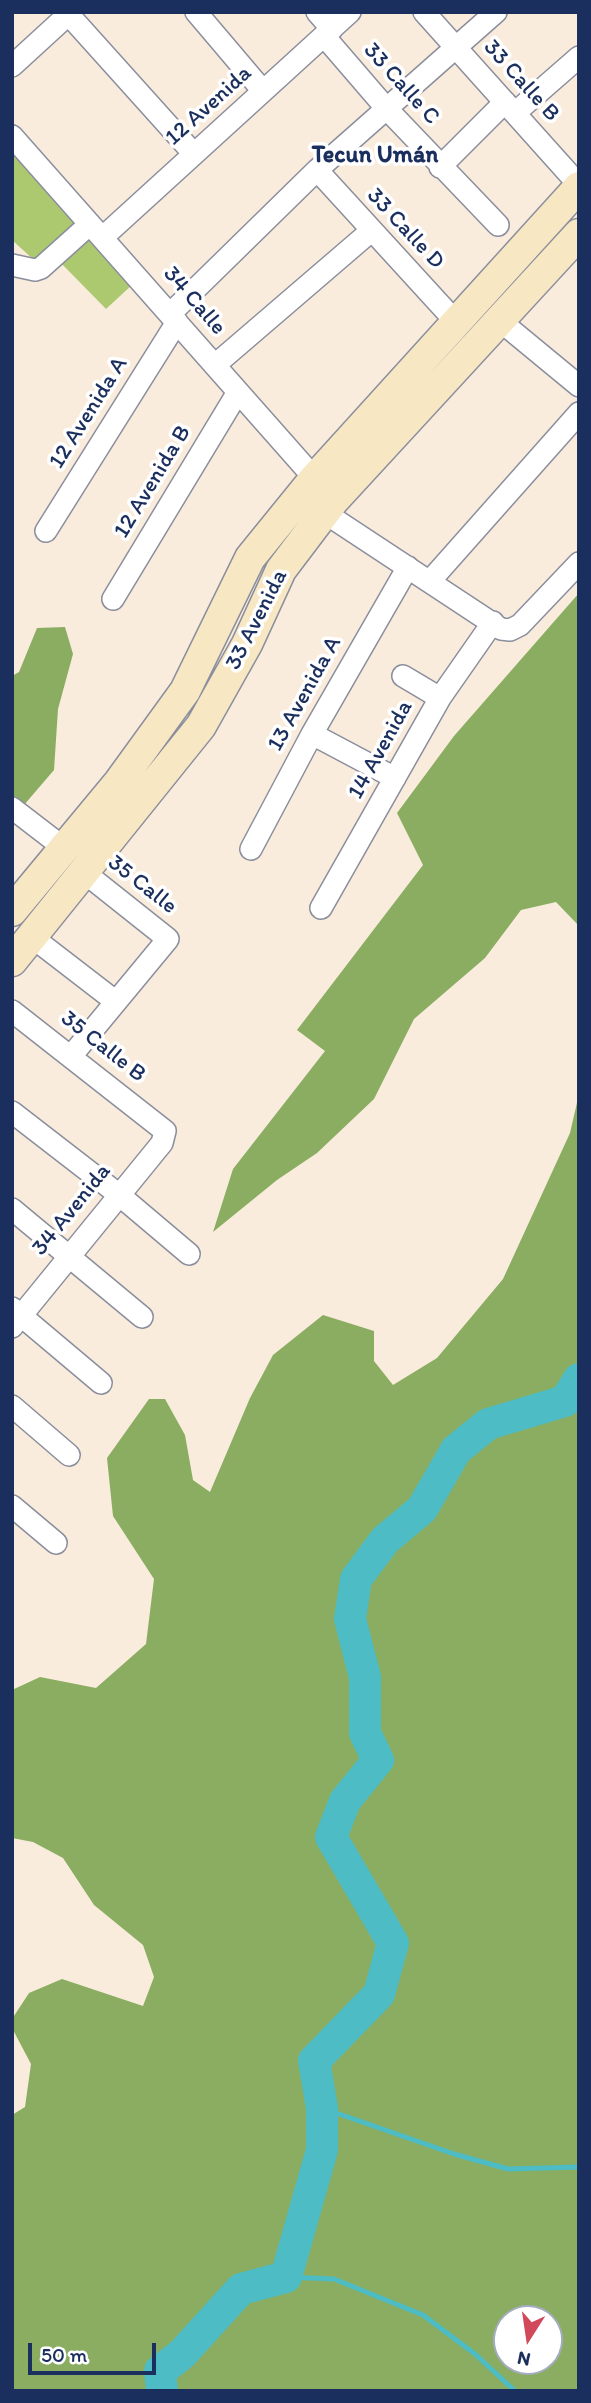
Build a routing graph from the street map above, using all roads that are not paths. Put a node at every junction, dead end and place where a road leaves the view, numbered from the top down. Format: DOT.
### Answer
graph roads {
  1 [pos="196,12"];
  2 [pos="317,12"];
  3 [pos="350,12"];
  4 [pos="424,12"];
  5 [pos="496,12"];
  6 [pos="70,14"];
  7 [pos="328,33"];
  8 [pos="456,47"];
  9 [pos="579,57"];
  10 [pos="12,66"];
  11 [pos="263,91"];
  12 [pos="511,107"];
  13 [pos="386,108"];
  14 [pos="12,136"];
  15 [pos="194,154"];
  16 [pos="440,167"];
  17 [pos="317,170"];
  18 [pos="579,186"];
  19 [pos="498,225"];
  20 [pos="96,231"];
  21 [pos="371,231"];
  22 [pos="579,234"];
  23 [pos="12,265"];
  24 [pos="174,318"];
  25 [pos="499,320"];
  26 [pos="456,322"];
  27 [pos="215,365"];
  28 [pos="579,386"];
  29 [pos="238,392"];
  30 [pos="579,413"];
  31 [pos="325,497"];
  32 [pos="46,531"];
  33 [pos="579,563"];
  34 [pos="408,567"];
  35 [pos="430,581"];
  36 [pos="113,599"];
  37 [pos="493,622"];
  38 [pos="403,676"];
  39 [pos="440,698"];
  40 [pos="313,734"];
  41 [pos="395,778"];
  42 [pos="12,808"];
  43 [pos="64,848"];
  44 [pos="251,849"];
  45 [pos="85,873"];
  46 [pos="321,908"];
  47 [pos="12,911"];
  48 [pos="32,937"];
  49 [pos="12,961"];
  50 [pos="115,1001"];
  51 [pos="12,1011"];
  52 [pos="72,1055"];
  53 [pos="12,1112"];
  54 [pos="162,1125"];
  55 [pos="118,1194"];
  56 [pos="12,1209"];
  57 [pos="70,1254"];
  58 [pos="189,1254"];
  59 [pos="15,1317"];
  60 [pos="142,1317"];
  61 [pos="101,1383"];
  62 [pos="12,1406"];
  63 [pos="69,1455"];
  64 [pos="12,1506"];
  65 [pos="56,1544"];
  1 -- 11 [label="street"];
  2 -- 7 [label="street, 33 Calle C"];
  3 -- 7 [label="street, 12 Avenida"];
  4 -- 8 [label="street, 33 Calle B"];
  5 -- 8 [label="street, 12 Avenida A"];
  6 -- 10 [label="street"];
  6 -- 15 [label="street"];
  7 -- 11 [label="street, 12 Avenida"];
  7 -- 13 [label="street, 33 Calle C"];
  8 -- 12 [label="street, 33 Calle B"];
  8 -- 13 [label="street, 12 Avenida A"];
  9 -- 12 [label="street"];
  11 -- 15 [label="street, 12 Avenida"];
  12 -- 16 [label="street"];
  12 -- 18 [label="street, 33 Calle B"];
  13 -- 16 [label="street, 33 Calle C"];
  13 -- 17 [label="street, 12 Avenida A"];
  14 -- 20 [label="street, 34 Calle"];
  15 -- 20 [label="street, 12 Avenida"];
  16 -- 19 [label="street, 33 Calle C"];
  17 -- 21 [label="street, 33 Calle D"];
  17 -- 24 [label="street, 12 Avenida A"];
  18 -- 26 [label="street, 33 Avenida"];
  20 -- 23 [label="street, 12 Avenida"];
  20 -- 24 [label="street, 34 Calle"];
  21 -- 26 [label="street, 33 Calle D"];
  21 -- 27 [label="street"];
  22 -- 25 [label="street, 33 Avenida"];
  24 -- 27 [label="street, 34 Calle"];
  24 -- 32 [label="street, 12 Avenida A"];
  25 -- 28 [label="street"];
  25 -- 31 [label="street, 33 Avenida"];
  26 -- 31 [label="street, 33 Avenida"];
  27 -- 29 [label="street, 34 Calle"];
  29 -- 31 [label="street, 34 Calle"];
  29 -- 36 [label="street, 12 Avenida B"];
  30 -- 35 [label="street"];
  31 -- 34 [label="street, 34 Calle"];
  31 -- 43 [label="street, 33 Avenida"];
  31 -- 45 [label="street, 33 Avenida"];
  33 -- 37 [label="street, 34 Calle"];
  34 -- 35 [label="street, 34 Calle"];
  34 -- 40 [label="street, 13 Avenida A"];
  35 -- 37 [label="street, 34 Calle"];
  37 -- 39 [label="street, 14 Avenida"];
  38 -- 39 [label="street"];
  39 -- 41 [label="street, 14 Avenida"];
  40 -- 41 [label="street"];
  40 -- 44 [label="street, 13 Avenida A"];
  41 -- 46 [label="street, 14 Avenida"];
  42 -- 43 [label="street"];
  43 -- 47 [label="street, 33 Avenida"];
  45 -- 48 [label="street, 33 Avenida"];
  45 -- 50 [label="street, 35 Calle"];
  48 -- 49 [label="street, 33 Avenida"];
  48 -- 50 [label="street"];
  50 -- 52 [label="street"];
  51 -- 52 [label="street, 35 Calle B"];
  52 -- 54 [label="street, 35 Calle B"];
  53 -- 55 [label="street"];
  54 -- 55 [label="street, 34 Avenida"];
  55 -- 57 [label="street, 34 Avenida"];
  55 -- 58 [label="street"];
  56 -- 57 [label="street"];
  57 -- 59 [label="street, 34 Avenida"];
  57 -- 60 [label="street"];
  59 -- 61 [label="street"];
  62 -- 63 [label="street"];
  64 -- 65 [label="street"];
}
